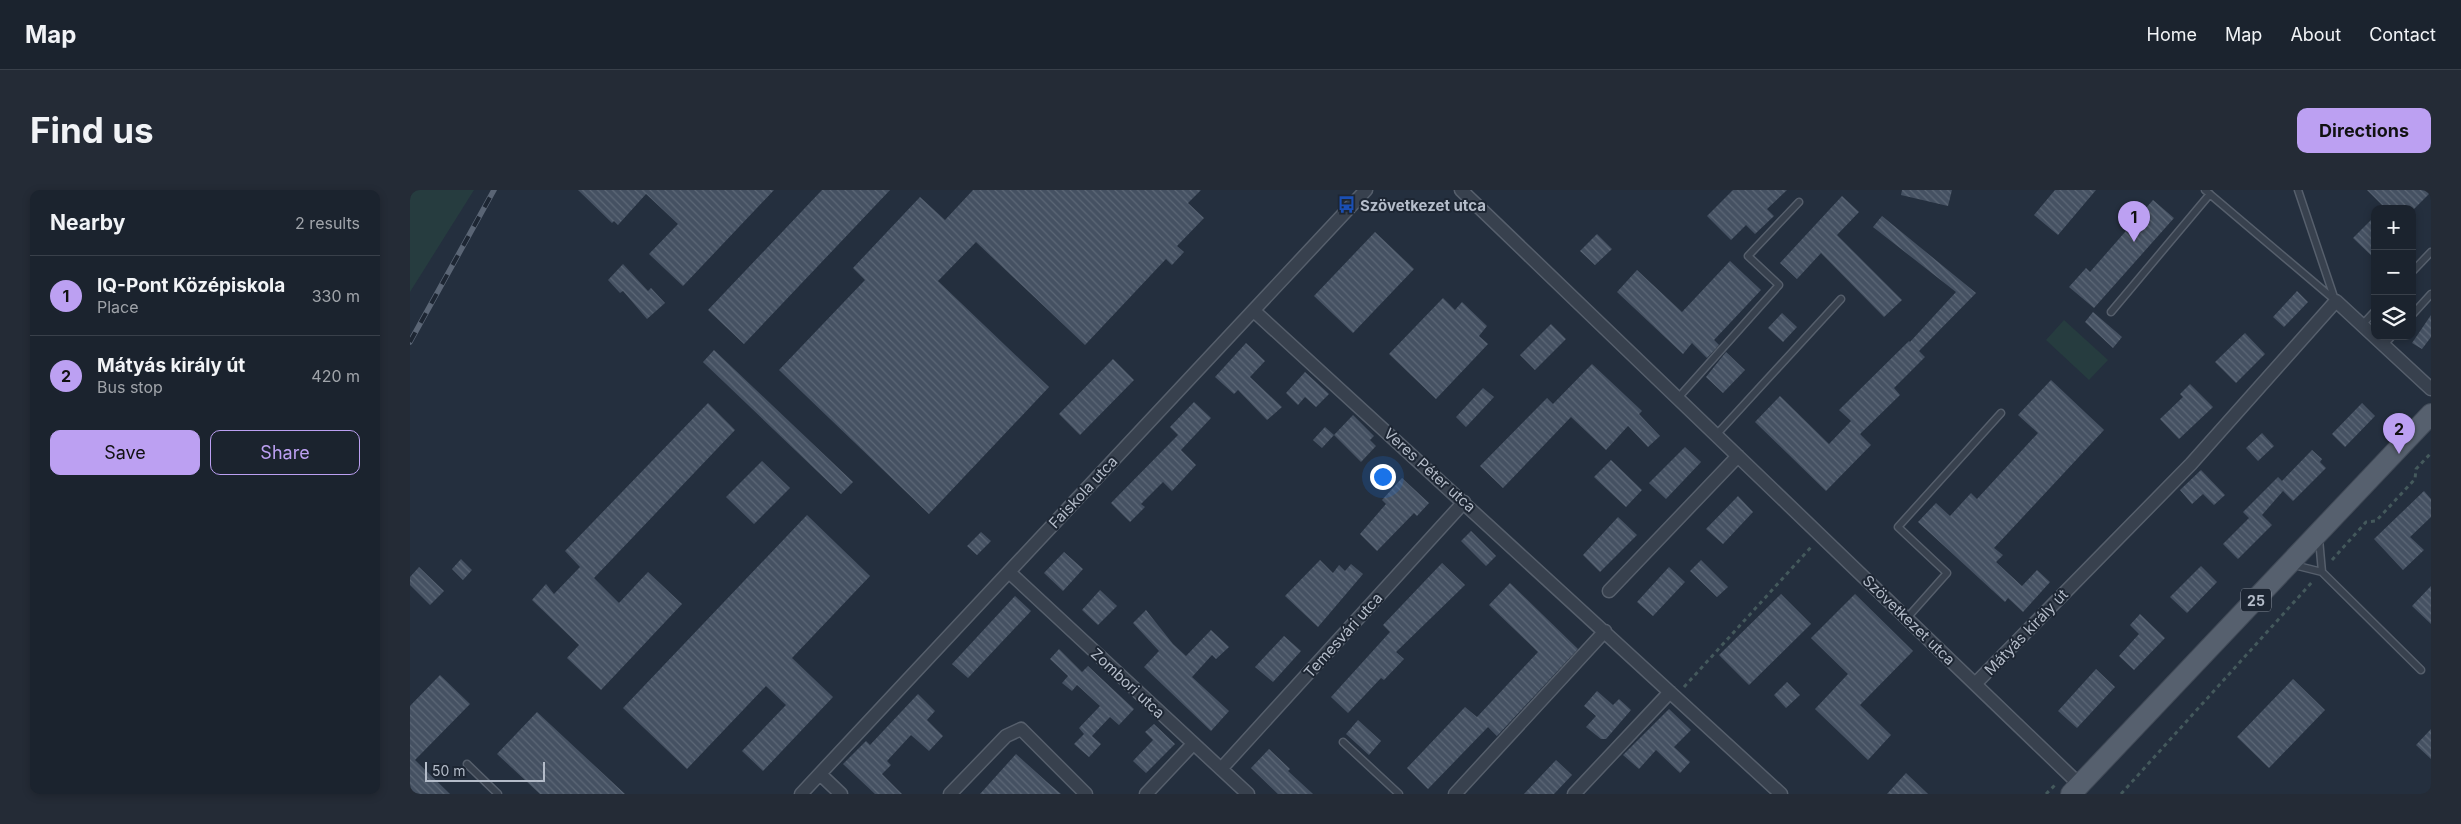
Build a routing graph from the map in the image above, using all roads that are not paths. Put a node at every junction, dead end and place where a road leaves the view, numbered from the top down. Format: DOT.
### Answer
graph roads {
  1 [pos="1366,190"];
  2 [pos="1461,190"];
  3 [pos="2298,190"];
  4 [pos="2207,192"];
  5 [pos="1799,202"];
  6 [pos="2431,252"];
  7 [pos="2416,268"];
  8 [pos="2431,294"];
  9 [pos="1841,298"];
  10 [pos="2336,301"];
  11 [pos="2416,310"];
  12 [pos="1254,311"];
  13 [pos="2111,312"];
  14 [pos="2371,315"];
  15 [pos="2362,325"];
  16 [pos="2388,341"];
  17 [pos="2431,389"];
  18 [pos="1678,398"];
  19 [pos="2001,413"];
  20 [pos="2431,414"];
  21 [pos="1716,434"];
  22 [pos="1738,456"];
  23 [pos="1464,502"];
  24 [pos="2319,533"];
  25 [pos="2289,564"];
  26 [pos="1009,572"];
  27 [pos="2322,572"];
  28 [pos="1609,591"];
  29 [pos="1907,618"];
  30 [pos="1605,631"];
  31 [pos="2421,670"];
  32 [pos="1976,684"];
  33 [pos="1672,694"];
  34 [pos="1343,742"];
  35 [pos="1193,744"];
  36 [pos="467,764"];
  37 [pos="1222,769"];
  38 [pos="820,774"];
  39 [pos="2076,789"];
  40 [pos="498,794"];
  41 [pos="800,794"];
  42 [pos="841,794"];
  43 [pos="950,794"];
  44 [pos="1086,794"];
  45 [pos="1146,794"];
  46 [pos="1248,794"];
  47 [pos="1399,794"];
  48 [pos="1455,794"];
  49 [pos="1574,794"];
  50 [pos="1781,794"];
  1 -- 12 [label="street, Faiskola utca"];
  2 -- 18 [label="street, Szövetkezet utca"];
  3 -- 10 [label="lane"];
  4 -- 10 [label="lane"];
  4 -- 13 [label="lane"];
  5 -- 18 [label="lane"];
  6 -- 7 [label="lane"];
  8 -- 11 [label="lane"];
  9 -- 21 [label="lane"];
  10 -- 15 [label="street"];
  10 -- 32 [label="street, Mátyás király út"];
  12 -- 23 [label="street, Veres Péter utca"];
  12 -- 26 [label="street, Faiskola utca"];
  14 -- 15 [label="lane"];
  15 -- 16 [label="street"];
  16 -- 17 [label="street"];
  18 -- 21 [label="street, Szövetkezet utca"];
  19 -- 29 [label="lane"];
  20 -- 24 [label="main road, 25"];
  21 -- 22 [label="street, Szövetkezet utca"];
  22 -- 28 [label="street"];
  22 -- 29 [label="street, Szövetkezet utca"];
  23 -- 30 [label="street, Veres Péter utca"];
  23 -- 37 [label="street, Temesvári utca"];
  24 -- 25 [label="main road, 25"];
  24 -- 27 [label="lane"];
  25 -- 27 [label="lane"];
  25 -- 39 [label="main road, 25"];
  26 -- 35 [label="street, Zombori utca"];
  26 -- 38 [label="street, Faiskola utca"];
  27 -- 31 [label="lane"];
  29 -- 32 [label="street, Szövetkezet utca"];
  30 -- 33 [label="street, Veres Péter utca"];
  30 -- 48 [label="street"];
  32 -- 39 [label="street, Szövetkezet utca"];
  33 -- 49 [label="street"];
  33 -- 50 [label="street, Veres Péter utca"];
  34 -- 47 [label="lane"];
  35 -- 37 [label="street, Zombori utca"];
  35 -- 45 [label="street"];
  36 -- 40 [label="lane"];
  37 -- 46 [label="street, Zombori utca"];
  38 -- 41 [label="street, Faiskola utca"];
  38 -- 42 [label="street"];
  43 -- 44 [label="street"];
}
